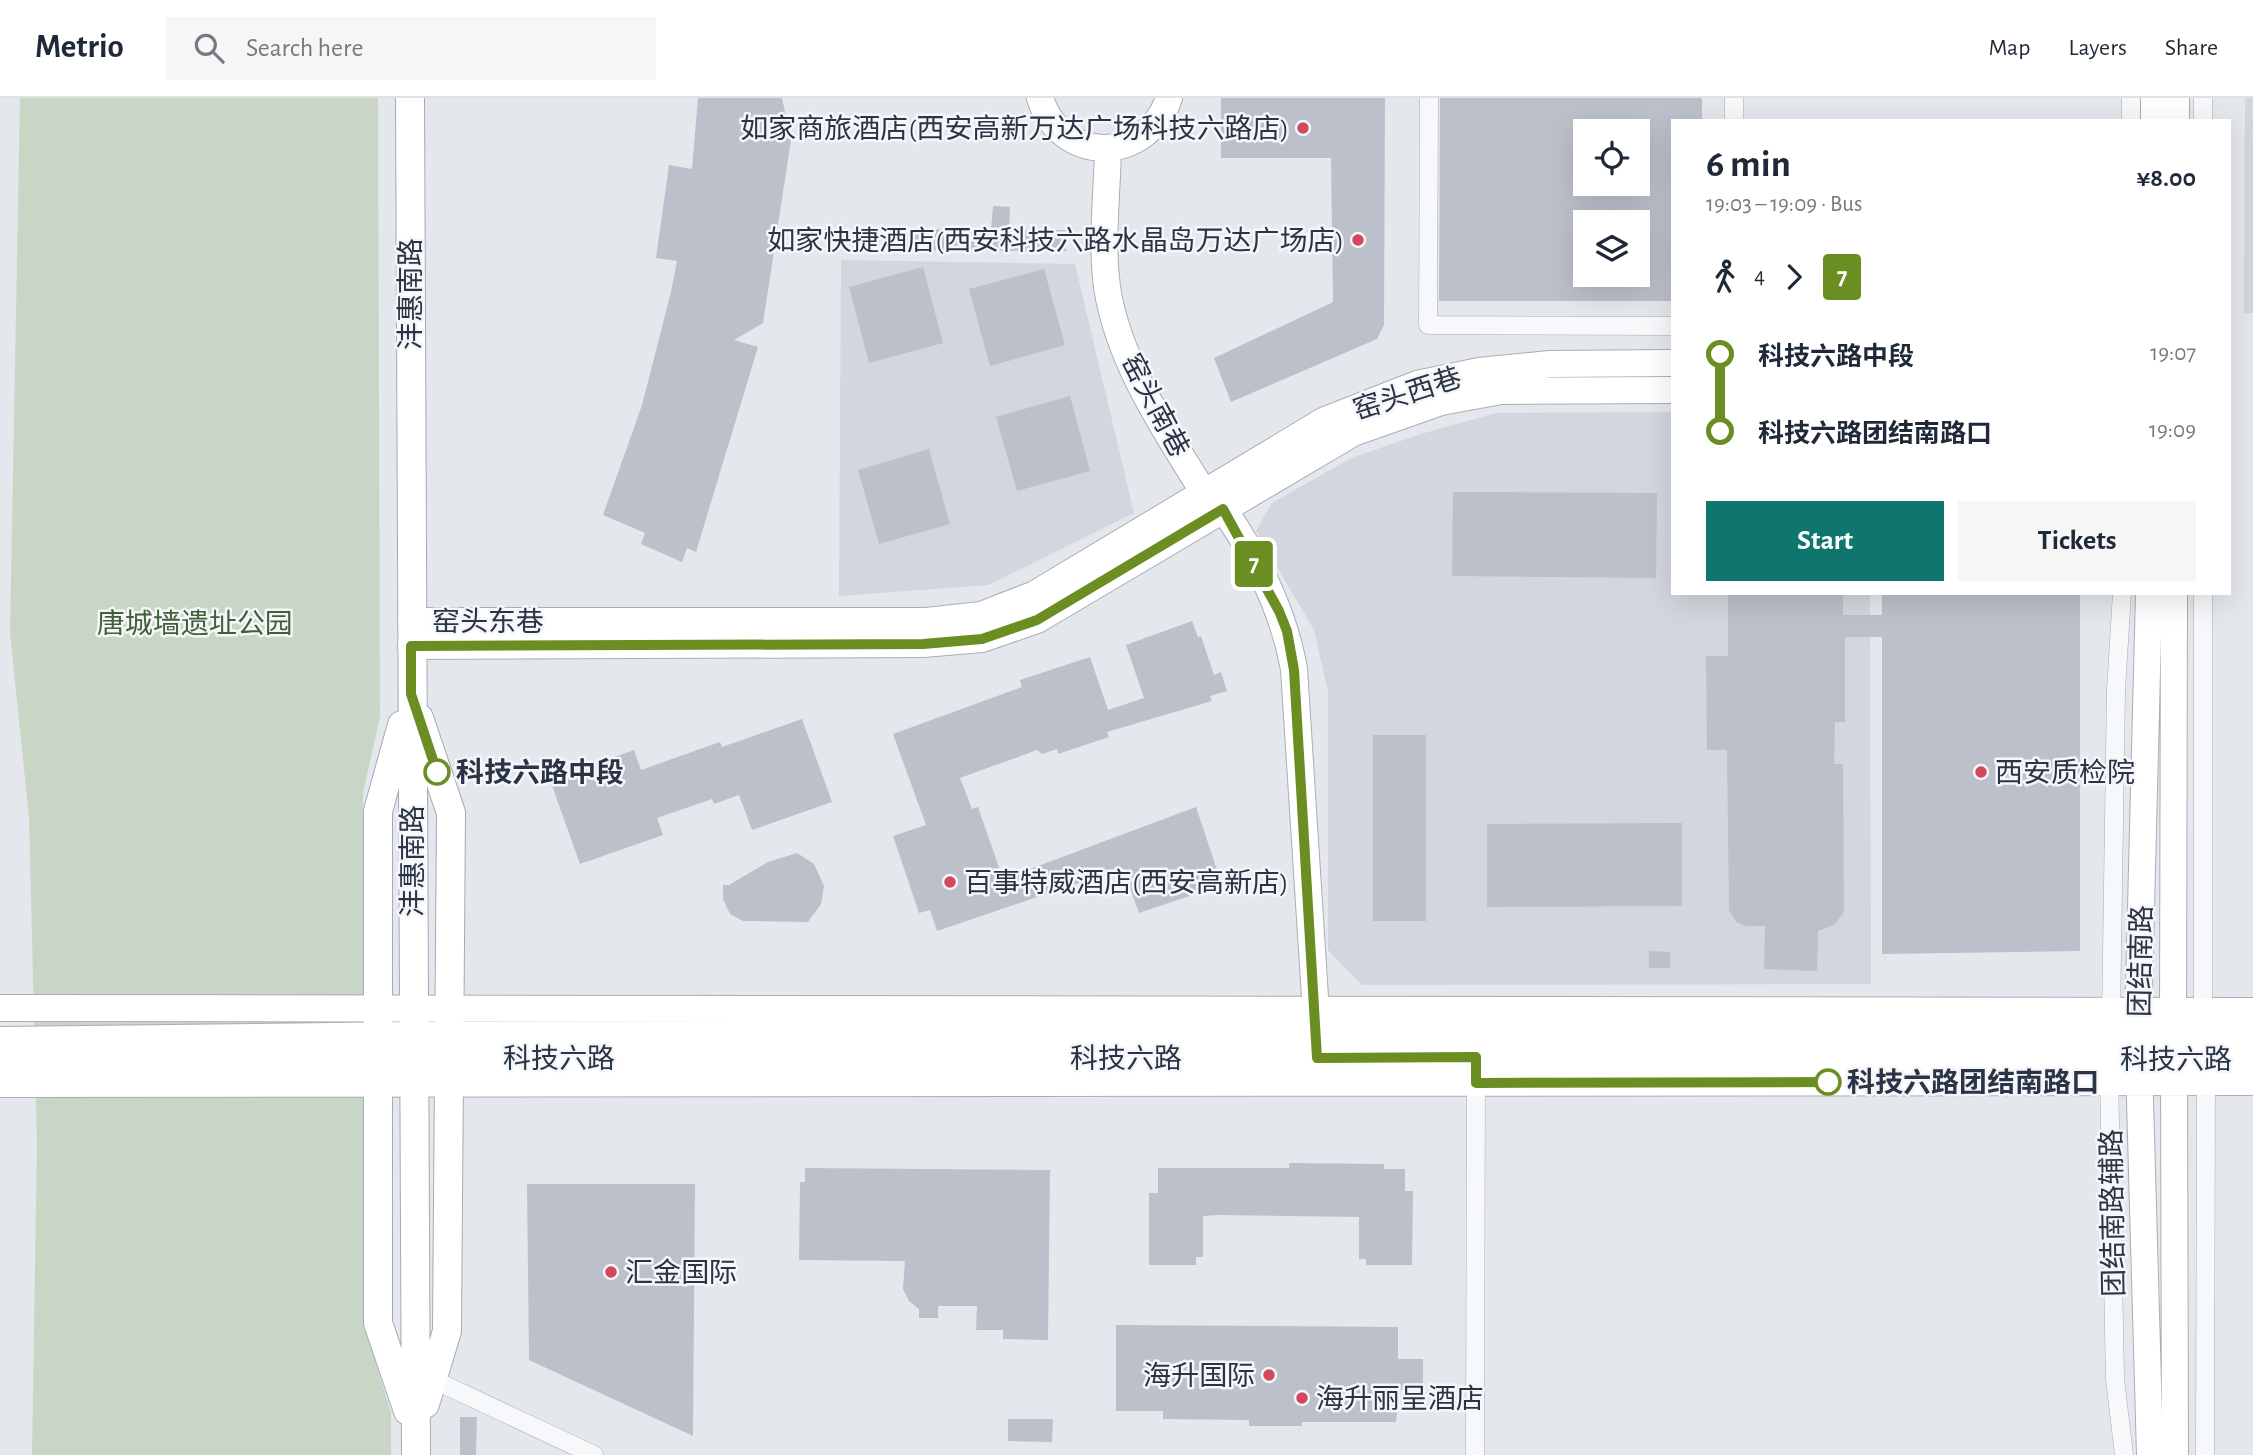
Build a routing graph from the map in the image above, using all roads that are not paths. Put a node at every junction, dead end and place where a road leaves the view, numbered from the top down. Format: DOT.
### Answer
graph roads {
  1 [pos="410,98"];
  2 [pos="1040,98"];
  3 [pos="1169,98"];
  4 [pos="1429,98"];
  5 [pos="1734,98"];
  6 [pos="2132,98"];
  7 [pos="2154,98"];
  8 [pos="2176,98"];
  9 [pos="2203,98"];
  10 [pos="1734,119"];
  11 [pos="2132,119"];
  12 [pos="2154,119"];
  13 [pos="2176,119"];
  14 [pos="2203,119"];
  15 [pos="1108,149"];
  16 [pos="1671,326"];
  17 [pos="1671,363"];
  18 [pos="1671,390"];
  19 [pos="1213,500"];
  20 [pos="2122,595"];
  21 [pos="2149,595"];
  22 [pos="2174,595"];
  23 [pos="2203,595"];
  24 [pos="411,634"];
  25 [pos="411,694"];
  26 [pos="8,1008"];
  27 [pos="378,1008"];
  28 [pos="2253,1011"];
  29 [pos="2253,1034"];
  30 [pos="1317,1035"];
  31 [pos="0,1040"];
  32 [pos="413,1046"];
  33 [pos="449,1047"];
  34 [pos="2110,1047"];
  35 [pos="2139,1047"];
  36 [pos="2173,1047"];
  37 [pos="2204,1047"];
  38 [pos="0,1058"];
  39 [pos="378,1059"];
  40 [pos="1476,1059"];
  41 [pos="2253,1059"];
  42 [pos="2253,1082"];
  43 [pos="0,1084"];
  44 [pos="432,1379"];
  45 [pos="416,1444"];
  46 [pos="594,1455"];
  47 [pos="1475,1455"];
  48 [pos="2124,1455"];
  49 [pos="2150,1455"];
  50 [pos="2175,1455"];
  51 [pos="2205,1455"];
  1 -- 24 [label="main road, 沣惠南路"];
  2 -- 15 [label="main road"];
  3 -- 15 [label="main road"];
  4 -- 16 [label="street"];
  5 -- 10 [label="street"];
  6 -- 11 [label="street"];
  7 -- 12 [label="main road"];
  8 -- 13 [label="main road"];
  9 -- 14 [label="street"];
  15 -- 19 [label="main road, 窑头南巷"];
  17 -- 19 [label="main road, 窑头西巷"];
  18 -- 19 [label="main road, 窑头西巷"];
  19 -- 24 [label="main road, 窑头东巷"];
  19 -- 30 [label="main road, 窑头南巷"];
  20 -- 34 [label="street, 团结南路辅路"];
  21 -- 35 [label="main road, 团结南路"];
  22 -- 36 [label="main road, 团结南路"];
  23 -- 37 [label="street"];
  24 -- 25 [label="main road, 沣惠南路"];
  25 -- 27 [label="main road"];
  25 -- 32 [label="main road, 沣惠南路"];
  25 -- 33 [label="main road"];
  26 -- 27 [label="main road"];
  27 -- 32 [label="main road"];
  27 -- 39 [label="main road"];
  28 -- 37 [label="main road"];
  29 -- 37 [label="main road, 科技六路"];
  30 -- 33 [label="main road, 科技六路"];
  30 -- 33 [label="main road"];
  30 -- 34 [label="main road"];
  30 -- 40 [label="main road, 科技六路"];
  31 -- 39 [label="main road, 科技六路"];
  32 -- 33 [label="main road"];
  32 -- 33 [label="main road, 科技六路"];
  32 -- 39 [label="main road"];
  32 -- 39 [label="main road, 科技六路"];
  32 -- 45 [label="main road, 沣惠南路"];
  33 -- 40 [label="main road"];
  33 -- 44 [label="main road"];
  34 -- 35 [label="main road, 科技六路"];
  34 -- 35 [label="main road"];
  34 -- 40 [label="main road, 科技六路"];
  34 -- 40 [label="main road"];
  34 -- 48 [label="street, 团结南路辅路"];
  35 -- 36 [label="main road, 科技六路"];
  35 -- 36 [label="main road"];
  35 -- 49 [label="main road, 团结南路"];
  36 -- 37 [label="main road, 科技六路"];
  36 -- 37 [label="main road"];
  36 -- 50 [label="main road, 团结南路"];
  37 -- 41 [label="main road, 科技六路"];
  37 -- 42 [label="main road"];
  37 -- 51 [label="street"];
  38 -- 39 [label="main road, 科技六路"];
  39 -- 43 [label="main road"];
  39 -- 45 [label="main road"];
  40 -- 47 [label="street"];
  44 -- 45 [label="main road"];
  44 -- 46 [label="street"];
}
